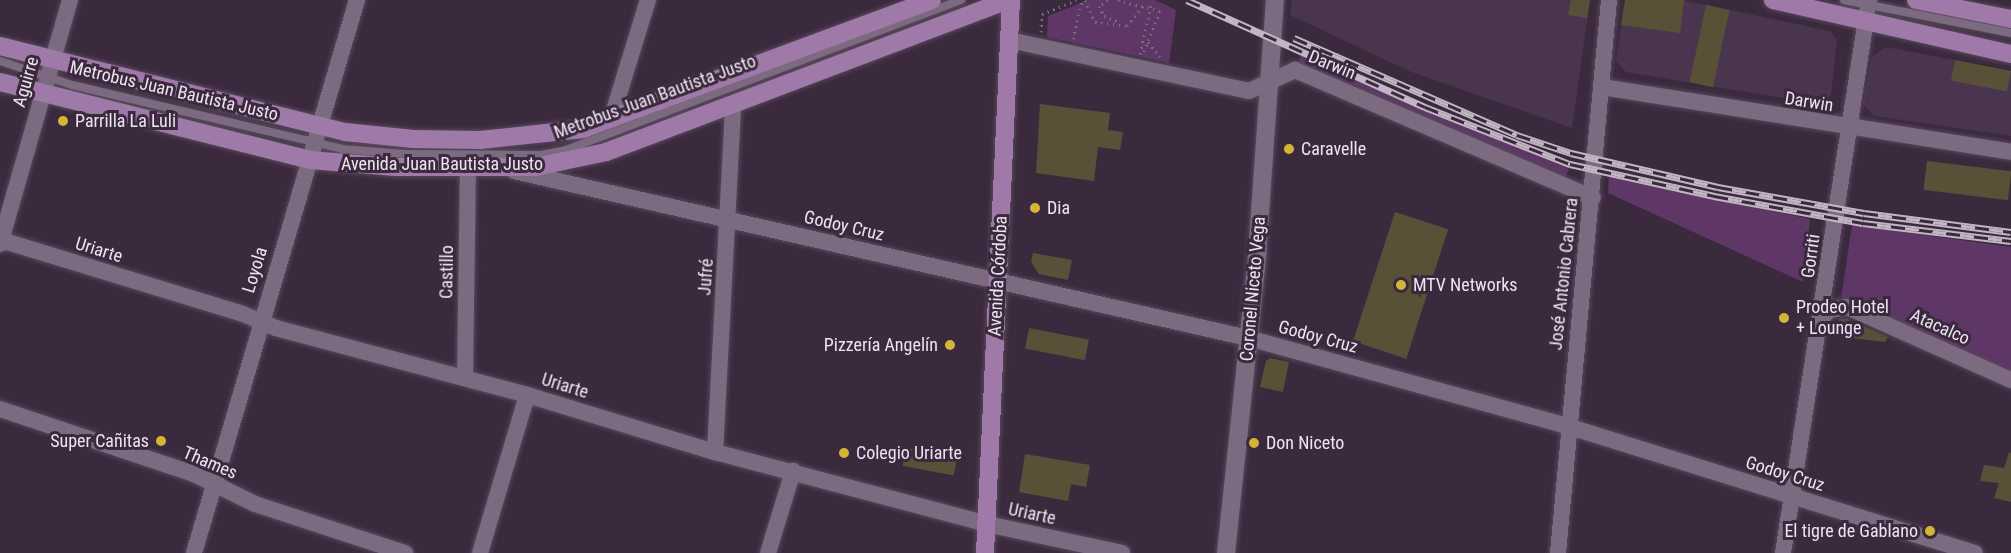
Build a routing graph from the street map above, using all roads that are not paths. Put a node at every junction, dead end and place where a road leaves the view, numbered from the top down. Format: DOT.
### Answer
graph roads {
  1 [pos="70,0"];
  2 [pos="357,0"];
  3 [pos="648,0"];
  4 [pos="961,0"];
  5 [pos="1010,0"];
  6 [pos="1275,0"];
  7 [pos="1609,0"];
  8 [pos="1773,0"];
  9 [pos="1844,0"];
  10 [pos="1916,0"];
  11 [pos="922,2"];
  12 [pos="1868,9"];
  13 [pos="2011,19"];
  14 [pos="2011,33"];
  15 [pos="1009,40"];
  16 [pos="0,46"];
  17 [pos="2011,54"];
  18 [pos="0,61"];
  19 [pos="48,76"];
  20 [pos="0,82"];
  21 [pos="1269,82"];
  22 [pos="1602,87"];
  23 [pos="733,104"];
  24 [pos="611,120"];
  25 [pos="1850,128"];
  26 [pos="315,143"];
  27 [pos="2011,152"];
  28 [pos="468,168"];
  29 [pos="499,168"];
  30 [pos="1593,198"];
  31 [pos="729,220"];
  32 [pos="1,242"];
  33 [pos="998,282"];
  34 [pos="1821,318"];
  35 [pos="261,320"];
  36 [pos="1248,338"];
  37 [pos="465,378"];
  38 [pos="2011,380"];
  39 [pos="527,395"];
  40 [pos="0,409"];
  41 [pos="1567,426"];
  42 [pos="715,452"];
  43 [pos="793,471"];
  44 [pos="214,484"];
  45 [pos="1790,496"];
  46 [pos="987,524"];
  47 [pos="194,553"];
  48 [pos="405,553"];
  49 [pos="480,553"];
  50 [pos="768,553"];
  51 [pos="985,553"];
  52 [pos="1122,553"];
  53 [pos="1226,553"];
  54 [pos="1558,553"];
  55 [pos="1783,553"];
  56 [pos="1975,553"];
  1 -- 19 [label="street, Aguirre"];
  2 -- 26 [label="street, Loyola"];
  3 -- 24 [label="street"];
  4 -- 26 [label="lane, Metrobus Juan Bautista Justo"];
  5 -- 15 [label="main road, Avenida Córdoba"];
  5 -- 23 [label="main road, Avenida Juan Bautista Justo"];
  6 -- 21 [label="street, Coronel Niceto Vega"];
  7 -- 22 [label="street, José Antonio Cabrera"];
  8 -- 12 [label="main road"];
  9 -- 12 [label="lane"];
  10 -- 13 [label="main road"];
  11 -- 24 [label="main road, Avenida Juan Bautista Justo"];
  12 -- 14 [label="lane"];
  12 -- 17 [label="main road"];
  12 -- 25 [label="street, Gorriti"];
  15 -- 21 [label="street, Darwin"];
  15 -- 33 [label="main road, Avenida Córdoba"];
  16 -- 19 [label="main road, Avenida Juan Bautista Justo"];
  18 -- 19 [label="lane, Metrobus Juan Bautista Justo"];
  19 -- 20 [label="main road, Avenida Juan Bautista Justo"];
  19 -- 26 [label="main road, Avenida Juan Bautista Justo"];
  19 -- 26 [label="main road, Avenida Juan Bautista Justo"];
  19 -- 32 [label="street, Aguirre"];
  21 -- 30 [label="street, Darwin"];
  21 -- 36 [label="street, Coronel Niceto Vega"];
  22 -- 25 [label="street, Darwin"];
  22 -- 30 [label="street, José Antonio Cabrera"];
  23 -- 29 [label="main road, Avenida Juan Bautista Justo"];
  23 -- 31 [label="street, Jufré"];
  24 -- 26 [label="main road, Avenida Juan Bautista Justo"];
  25 -- 27 [label="street, Darwin"];
  25 -- 34 [label="street, Gorriti"];
  26 -- 28 [label="main road, Avenida Juan Bautista Justo"];
  26 -- 35 [label="street, Loyola"];
  28 -- 29 [label="main road, Avenida Juan Bautista Justo"];
  28 -- 37 [label="street, Castillo"];
  29 -- 31 [label="street, Godoy Cruz"];
  30 -- 41 [label="street, José Antonio Cabrera"];
  31 -- 33 [label="street, Godoy Cruz"];
  31 -- 42 [label="street, Jufré"];
  32 -- 35 [label="street, Uriarte"];
  33 -- 36 [label="street, Godoy Cruz"];
  33 -- 46 [label="main road, Avenida Córdoba"];
  34 -- 38 [label="street, Atacalco"];
  34 -- 45 [label="street, Gorriti"];
  35 -- 37 [label="street, Uriarte"];
  35 -- 44 [label="street, Loyola"];
  36 -- 41 [label="street, Godoy Cruz"];
  36 -- 53 [label="street, Coronel Niceto Vega"];
  37 -- 39 [label="street, Uriarte"];
  39 -- 42 [label="street, Uriarte"];
  39 -- 49 [label="street"];
  40 -- 44 [label="street, Thames"];
  41 -- 45 [label="street, Godoy Cruz"];
  41 -- 54 [label="street, José Antonio Cabrera"];
  42 -- 43 [label="street, Uriarte"];
  43 -- 46 [label="street, Uriarte"];
  43 -- 50 [label="street"];
  44 -- 47 [label="street, Loyola"];
  44 -- 48 [label="street, Thames"];
  45 -- 55 [label="street, Gorriti"];
  45 -- 56 [label="street, Godoy Cruz"];
  46 -- 51 [label="main road, Avenida Córdoba"];
  46 -- 52 [label="street, Uriarte"];
}
